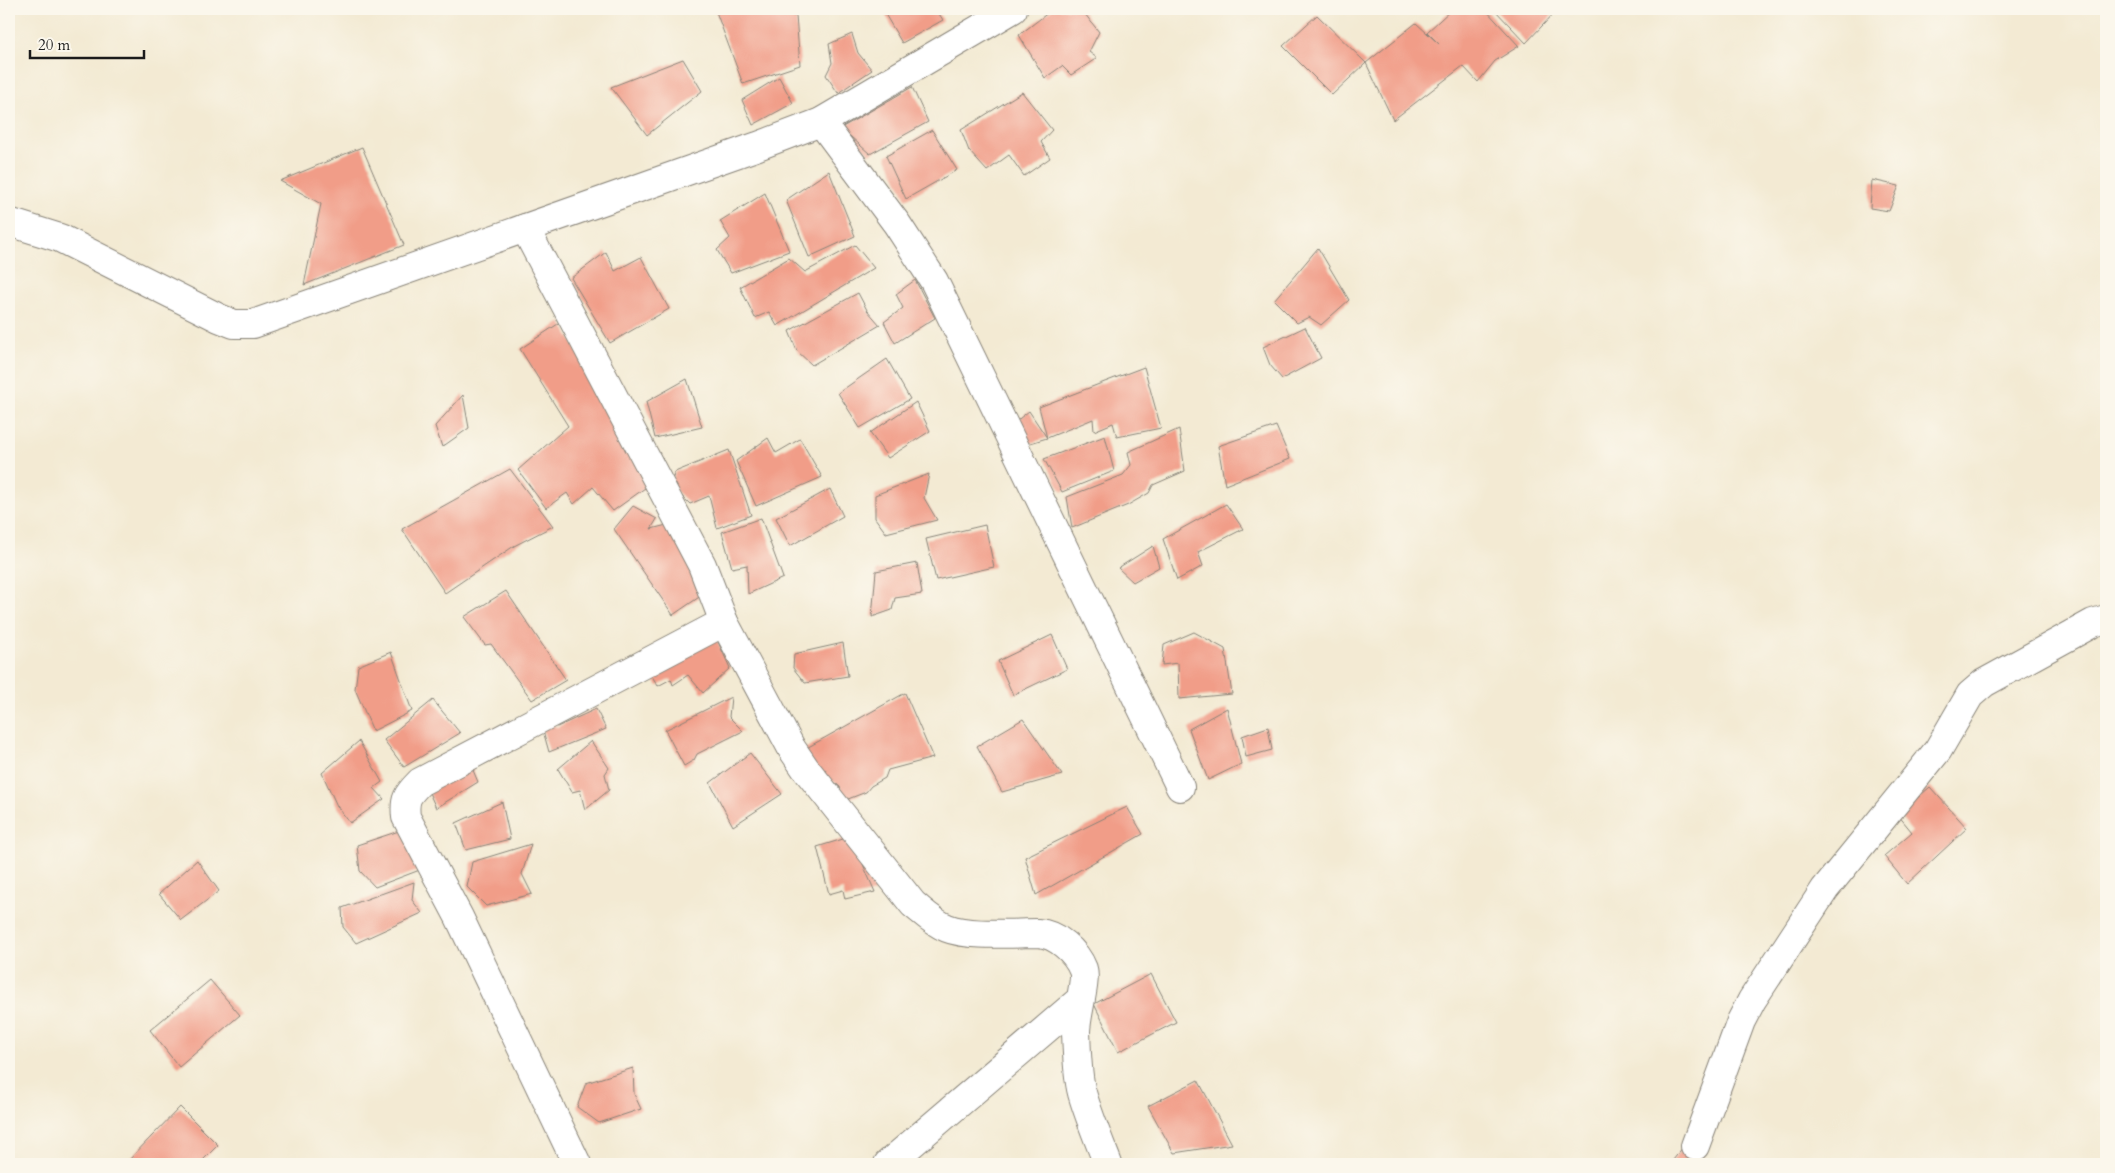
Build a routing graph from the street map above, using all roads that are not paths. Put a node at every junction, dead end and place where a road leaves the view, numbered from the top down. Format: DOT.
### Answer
graph roads {
  1 [pos="1013,9"];
  2 [pos="821,122"];
  3 [pos="9,222"];
  4 [pos="525,228"];
  5 [pos="2106,619"];
  6 [pos="724,622"];
  7 [pos="1180,787"];
  8 [pos="1080,1000"];
  9 [pos="1695,1146"];
  10 [pos="577,1164"];
  11 [pos="888,1164"];
  12 [pos="1108,1164"];
  1 -- 2 [label="street"];
  2 -- 4 [label="street"];
  2 -- 7 [label="street"];
  3 -- 4 [label="street"];
  4 -- 6 [label="street"];
  5 -- 9 [label="street"];
  6 -- 8 [label="street"];
  6 -- 10 [label="street"];
  8 -- 11 [label="street"];
  8 -- 12 [label="street"];
}
